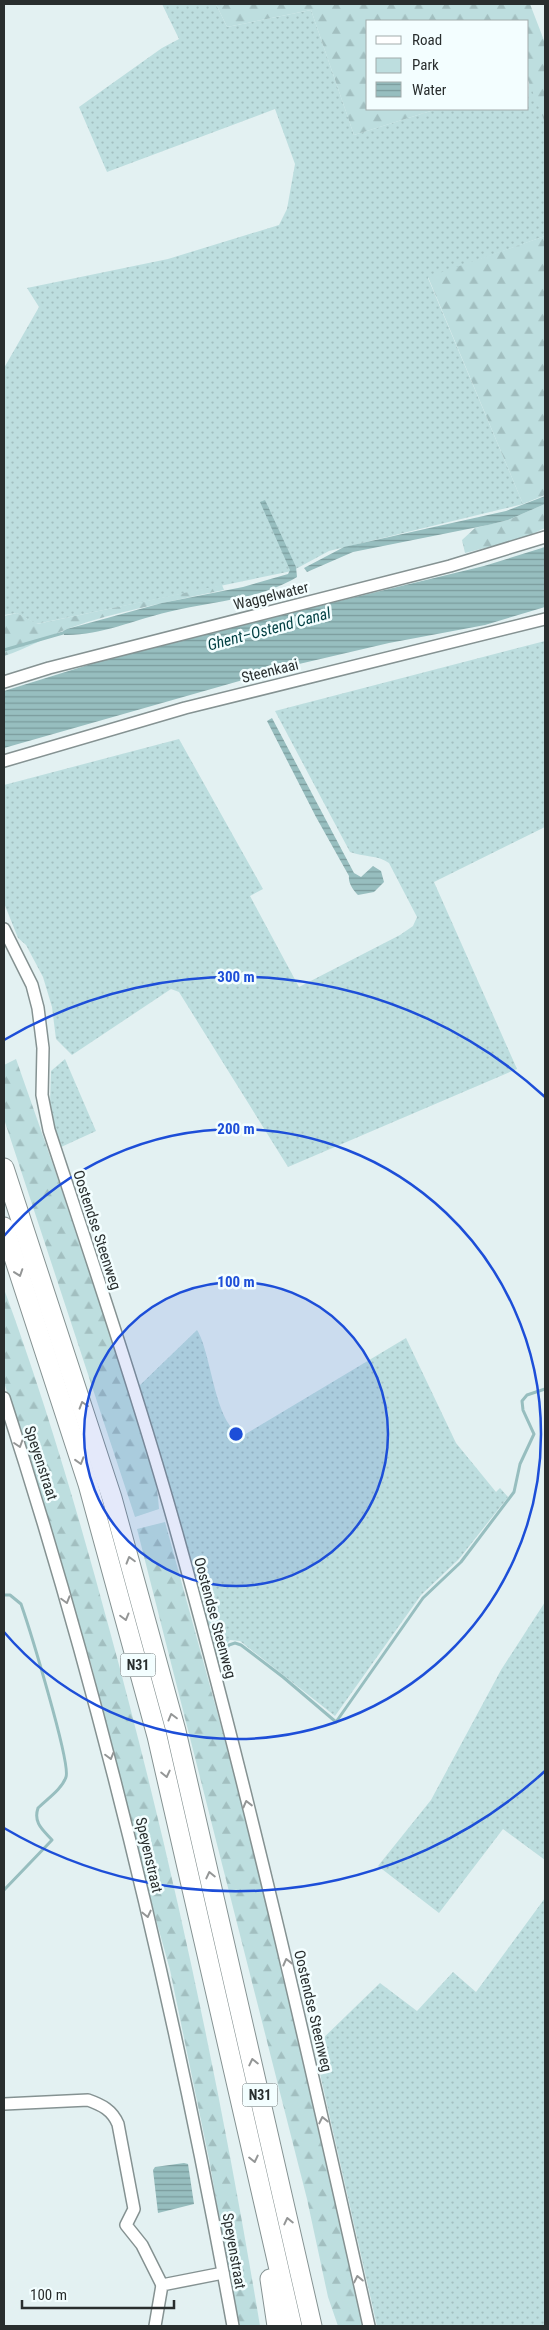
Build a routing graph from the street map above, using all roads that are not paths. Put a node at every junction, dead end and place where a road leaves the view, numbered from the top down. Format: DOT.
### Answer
graph roads {
  1 [pos="545,538"];
  2 [pos="545,619"];
  3 [pos="4,682"];
  4 [pos="4,761"];
  5 [pos="4,929"];
  6 [pos="4,1168"];
  7 [pos="4,1227"];
  8 [pos="4,1398"];
  9 [pos="4,2104"];
  10 [pos="269,2223"];
  11 [pos="299,2268"];
  12 [pos="223,2272"];
  13 [pos="162,2285"];
  14 [pos="155,2326"];
  15 [pos="233,2326"];
  16 [pos="277,2326"];
  17 [pos="292,2326"];
  18 [pos="312,2326"];
  19 [pos="325,2326"];
  20 [pos="368,2326"];
  1 -- 3 [label="street, Waggelwater"];
  2 -- 4 [label="street, Steenkaai"];
  20 -- 5 [label="street, Oostendse Steenweg, one-way"];
  11 -- 6 [label="highway, N31, one-way"];
  7 -- 10 [label="highway, N31, one-way"];
  8 -- 12 [label="street, Speyenstraat, one-way"];
  9 -- 13 [label="street"];
  10 -- 16 [label="highway"];
  10 -- 17 [label="highway, N31"];
  11 -- 18 [label="highway, N31"];
  11 -- 19 [label="highway"];
  12 -- 13 [label="street"];
  12 -- 15 [label="street, Speyenstraat"];
  13 -- 14 [label="street"];
}
